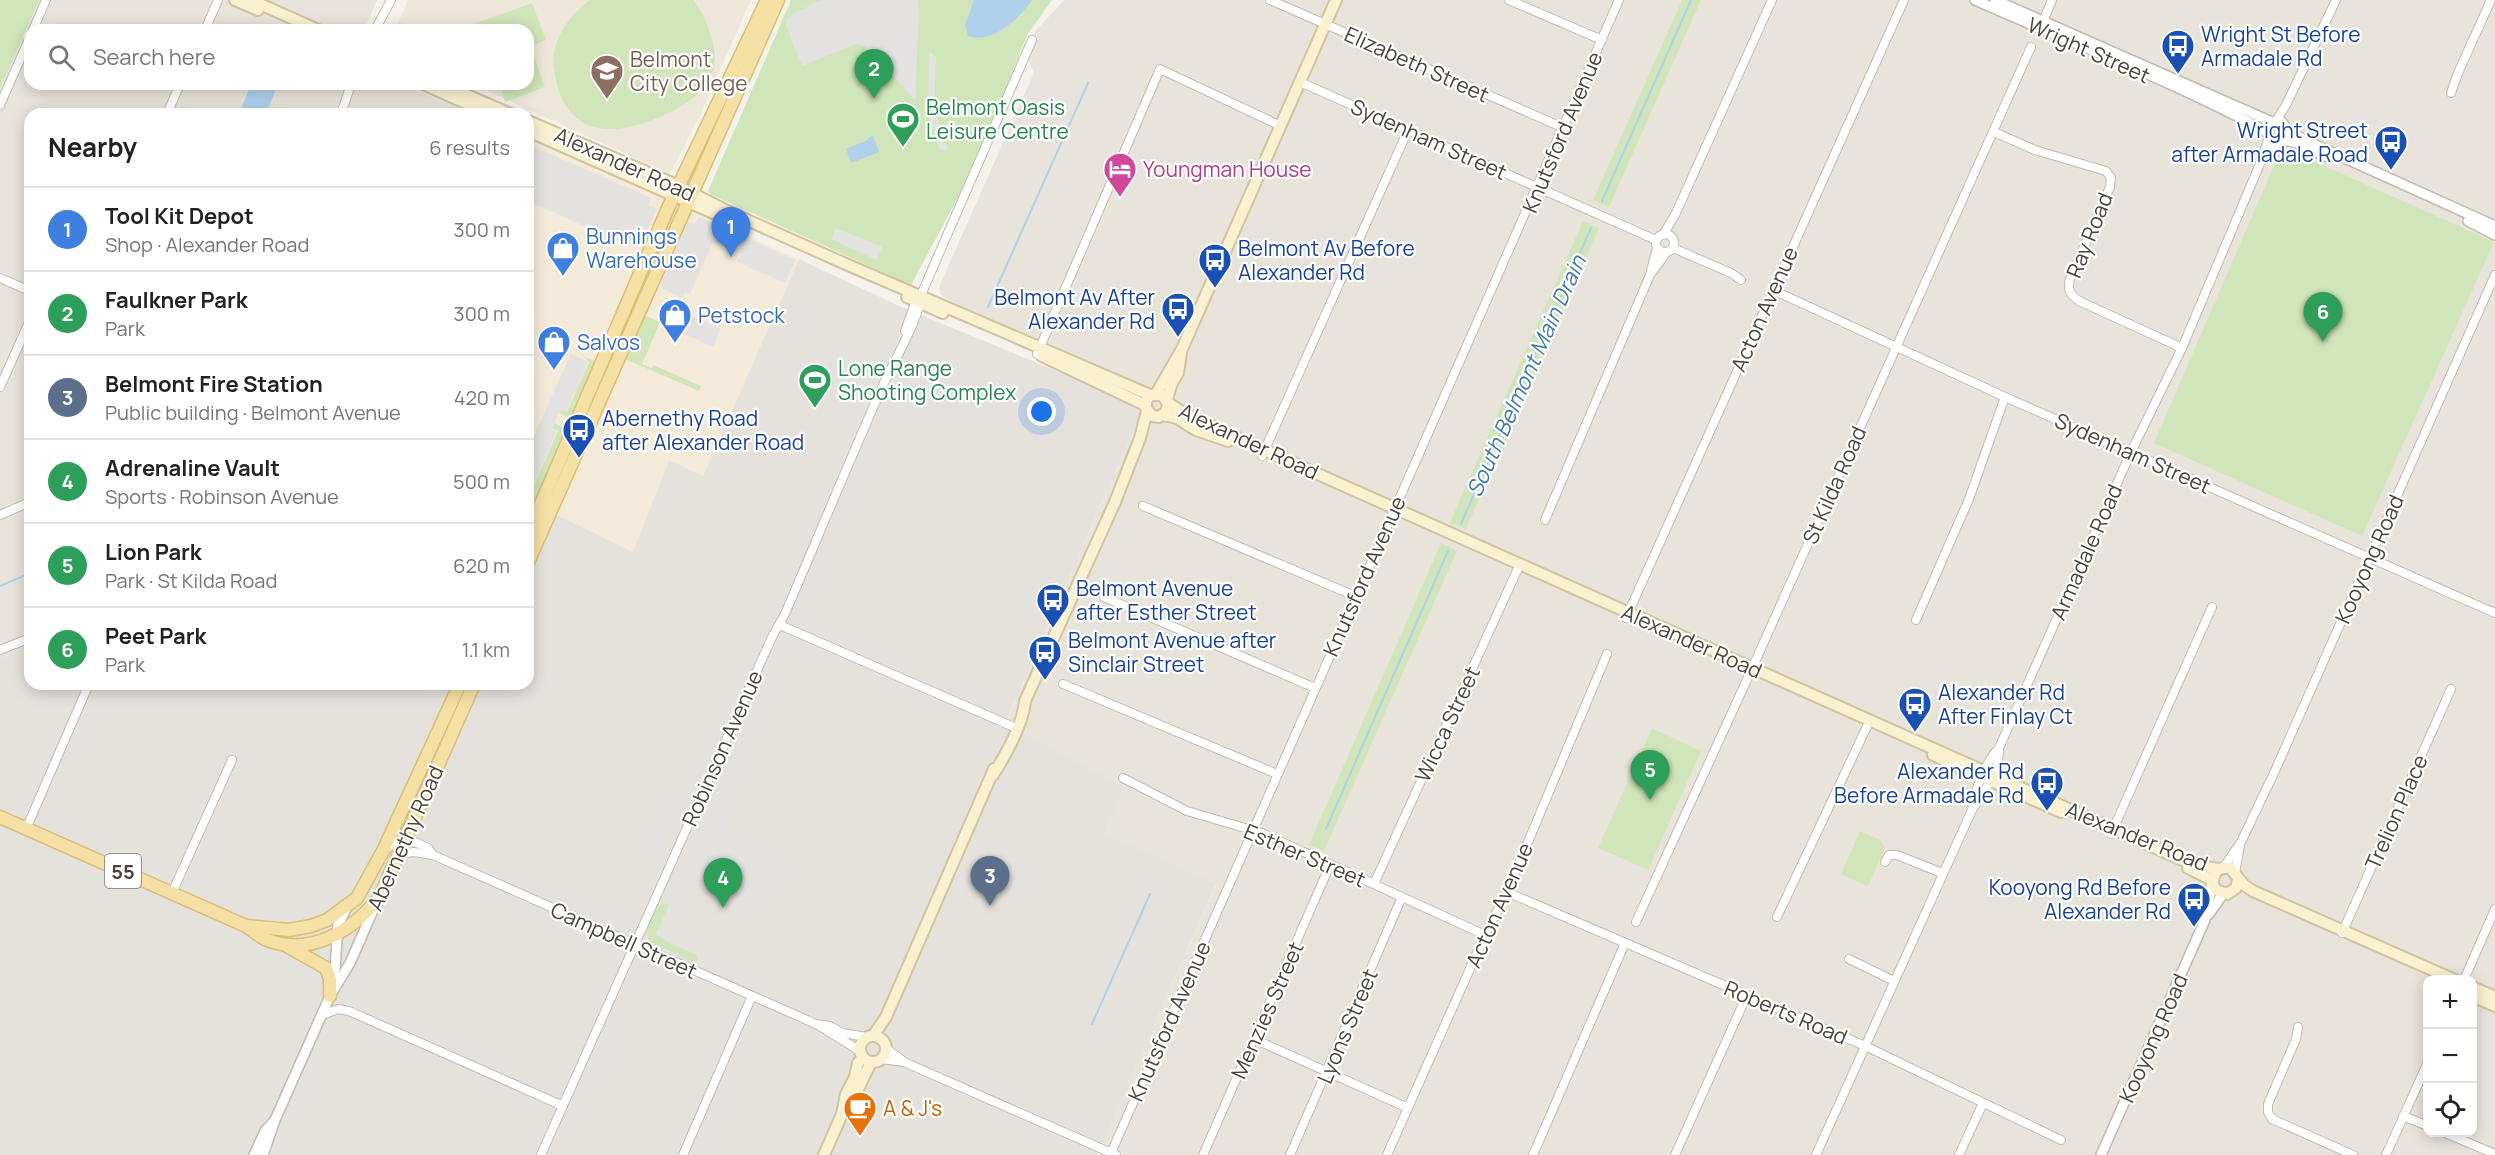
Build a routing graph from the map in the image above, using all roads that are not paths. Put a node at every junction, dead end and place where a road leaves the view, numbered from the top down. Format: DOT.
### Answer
graph roads {
  1 [pos="46,0"];
  2 [pos="218,0"];
  3 [pos="235,0"];
  4 [pos="251,0"];
  5 [pos="391,0"];
  6 [pos="767,0"];
  7 [pos="778,0"];
  8 [pos="1270,0"];
  9 [pos="1336,0"];
  10 [pos="1509,0"];
  11 [pos="1619,0"];
  12 [pos="1772,0"];
  13 [pos="1904,0"];
  14 [pos="1976,0"];
  15 [pos="1995,0"];
  16 [pos="2052,0"];
  17 [pos="2336,0"];
  18 [pos="2491,0"];
  19 [pos="384,17"];
  20 [pos="36,24"];
  21 [pos="208,24"];
  22 [pos="289,24"];
  23 [pos="305,24"];
  24 [pos="379,24"];
  25 [pos="382,24"];
  26 [pos="2041,24"];
  27 [pos="1325,25"];
  28 [pos="1032,40"];
  29 [pos="1602,40"];
  30 [pos="2031,47"];
  31 [pos="24,51"];
  32 [pos="1300,82"];
  33 [pos="177,90"];
  34 [pos="350,90"];
  35 [pos="436,90"];
  36 [pos="455,90"];
  37 [pos="2451,93"];
  38 [pos="0,105"];
  39 [pos="170,108"];
  40 [pos="343,108"];
  41 [pos="477,108"];
  42 [pos="497,108"];
  43 [pos="534,124"];
  44 [pos="2280,125"];
  45 [pos="1281,126"];
  46 [pos="1564,128"];
  47 [pos="1408,130"];
  48 [pos="1994,132"];
  49 [pos="534,133"];
  50 [pos="2274,138"];
  51 [pos="1539,187"];
  52 [pos="676,191"];
  53 [pos="689,197"];
  54 [pos="2495,226"];
  55 [pos="2495,236"];
  56 [pos="1662,240"];
  57 [pos="1670,250"];
  58 [pos="1650,275"];
  59 [pos="2495,275"];
  60 [pos="0,278"];
  61 [pos="1741,280"];
  62 [pos="24,288"];
  63 [pos="1773,290"];
  64 [pos="919,300"];
  65 [pos="24,333"];
  66 [pos="1897,346"];
  67 [pos="2182,348"];
  68 [pos="1182,349"];
  69 [pos="1038,351"];
  70 [pos="0,387"];
  71 [pos="2006,397"];
  72 [pos="1149,401"];
  73 [pos="1168,401"];
  74 [pos="1161,416"];
  75 [pos="1140,438"];
  76 [pos="2131,452"];
  77 [pos="1263,453"];
  78 [pos="24,505"];
  79 [pos="1143,506"];
  80 [pos="1394,511"];
  81 [pos="0,515"];
  82 [pos="537,515"];
  83 [pos="1545,520"];
  84 [pos="534,531"];
  85 [pos="2370,557"];
  86 [pos="1519,567"];
  87 [pos="1355,596"];
  88 [pos="1104,597"];
  89 [pos="2212,607"];
  90 [pos="2495,613"];
  91 [pos="1628,615"];
  92 [pos="1916,620"];
  93 [pos="780,625"];
  94 [pos="24,640"];
  95 [pos="0,650"];
  96 [pos="1607,654"];
  97 [pos="1751,671"];
  98 [pos="1063,684"];
  99 [pos="1315,687"];
  100 [pos="2451,689"];
  101 [pos="86,690"];
  102 [pos="457,690"];
  103 [pos="471,690"];
  104 [pos="1869,723"];
  105 [pos="1013,727"];
  106 [pos="232,760"];
  107 [pos="1276,774"];
  108 [pos="1987,775"];
  109 [pos="1123,778"];
  110 [pos="0,817"];
  111 [pos="26,829"];
  112 [pos="1252,830"];
  113 [pos="2112,831"];
  114 [pos="406,838"];
  115 [pos="2241,842"];
  116 [pos="384,849"];
  117 [pos="398,854"];
  118 [pos="433,855"];
  119 [pos="1885,862"];
  120 [pos="1330,865"];
  121 [pos="2221,868"];
  122 [pos="1942,873"];
  123 [pos="2237,876"];
  124 [pos="2212,882"];
  125 [pos="1374,884"];
  126 [pos="1507,892"];
  127 [pos="172,893"];
  128 [pos="2228,893"];
  129 [pos="380,896"];
  130 [pos="1402,897"];
  131 [pos="347,907"];
  132 [pos="2495,909"];
  133 [pos="1777,917"];
  134 [pos="2205,920"];
  135 [pos="1636,922"];
  136 [pos="246,926"];
  137 [pos="2342,932"];
  138 [pos="337,934"];
  139 [pos="1485,935"];
  140 [pos="278,942"];
  141 [pos="1626,943"];
  142 [pos="636,945"];
  143 [pos="1849,959"];
  144 [pos="2428,975"];
  145 [pos="2443,975"];
  146 [pos="2466,975"];
  147 [pos="1894,981"];
  148 [pos="2477,989"];
  149 [pos="331,993"];
  150 [pos="752,996"];
  151 [pos="1747,996"];
  152 [pos="2495,997"];
  153 [pos="2477,998"];
  154 [pos="2495,1006"];
  155 [pos="321,1015"];
  156 [pos="816,1024"];
  157 [pos="2298,1027"];
  158 [pos="1254,1039"];
  159 [pos="1865,1046"];
  160 [pos="873,1049"];
  161 [pos="1328,1071"];
  162 [pos="2423,1071"];
  163 [pos="1983,1102"];
  164 [pos="562,1106"];
  165 [pos="1408,1108"];
  166 [pos="2403,1116"];
  167 [pos="275,1120"];
  168 [pos="2423,1124"];
  169 [pos="2455,1137"];
  170 [pos="2061,1140"];
  171 [pos="1114,1154"];
  172 [pos="2495,1154"];
  173 [pos="254,1155"];
  174 [pos="263,1155"];
  175 [pos="541,1155"];
  176 [pos="683,1155"];
  177 [pos="824,1155"];
  178 [pos="1203,1155"];
  179 [pos="1290,1155"];
  180 [pos="1387,1155"];
  181 [pos="1533,1155"];
  182 [pos="1675,1155"];
  183 [pos="1816,1155"];
  184 [pos="1959,1155"];
  185 [pos="2101,1155"];
  186 [pos="2353,1155"];
  187 [pos="2386,1155"];
  1 -- 20 [label="street"];
  2 -- 21 [label="street"];
  3 -- 22 [label="main road"];
  4 -- 23 [label="main road"];
  5 -- 19 [label="street"];
  6 -- 52 [label="main road"];
  7 -- 53 [label="main road"];
  8 -- 27 [label="street, Elizabeth Street"];
  9 -- 27 [label="main road"];
  10 -- 29 [label="street"];
  11 -- 29 [label="street, Knutsford Avenue"];
  12 -- 56 [label="street"];
  13 -- 63 [label="street, Acton Avenue"];
  14 -- 26 [label="street, Wright Street"];
  15 -- 26 [label="street, Wright Street"];
  16 -- 26 [label="street"];
  17 -- 44 [label="street"];
  18 -- 37 [label="street"];
  19 -- 24 [label="street"];
  19 -- 25 [label="street"];
  26 -- 44 [label="street, Wright Street"];
  26 -- 50 [label="street, Wright Street"];
  27 -- 32 [label="main road"];
  27 -- 46 [label="street, Elizabeth Street"];
  28 -- 64 [label="street, Robinson Avenue"];
  29 -- 46 [label="street, Knutsford Avenue"];
  30 -- 48 [label="street, St Kilda Road"];
  31 -- 38 [label="street"];
  32 -- 45 [label="main road"];
  32 -- 47 [label="street, Sydenham Street"];
  33 -- 39 [label="street"];
  34 -- 40 [label="street"];
  35 -- 41 [label="main road"];
  36 -- 42 [label="main road"];
  43 -- 52 [label="main road, Alexander Road"];
  44 -- 50 [label="street"];
  44 -- 50 [label="street"];
  44 -- 54 [label="street, Wright Street"];
  45 -- 68 [label="main road"];
  45 -- 69 [label="street"];
  46 -- 51 [label="street, Knutsford Avenue"];
  47 -- 51 [label="street, Sydenham Street"];
  47 -- 77 [label="street"];
  48 -- 66 [label="street, St Kilda Road"];
  48 -- 67 [label="street, Ray Road"];
  49 -- 52 [label="main road, Alexander Road"];
  50 -- 55 [label="street, Wright Street"];
  50 -- 67 [label="street, Armadale Road"];
  51 -- 56 [label="street, Sydenham Street"];
  51 -- 80 [label="street, Knutsford Avenue"];
  52 -- 53 [label="main road, Alexander Road"];
  52 -- 82 [label="main road"];
  53 -- 64 [label="main road, Alexander Road"];
  53 -- 82 [label="main road"];
  56 -- 57 [label="street, Sydenham Street"];
  56 -- 57 [label="street"];
  56 -- 58 [label="street"];
  57 -- 58 [label="street"];
  57 -- 61 [label="street"];
  58 -- 83 [label="street"];
  59 -- 85 [label="street, Kooyong Road"];
  60 -- 62 [label="street"];
  63 -- 66 [label="street, Sydenham Street"];
  63 -- 91 [label="street, Acton Avenue"];
  64 -- 69 [label="main road, Alexander Road"];
  64 -- 93 [label="street, Robinson Avenue"];
  65 -- 70 [label="street"];
  66 -- 71 [label="street, Sydenham Street"];
  66 -- 97 [label="street, St Kilda Road"];
  67 -- 76 [label="street, Armadale Road"];
  68 -- 72 [label="main road"];
  68 -- 73 [label="main road"];
  69 -- 72 [label="main road, Alexander Road"];
  71 -- 76 [label="street, Sydenham Street"];
  71 -- 92 [label="street"];
  72 -- 73 [label="main road"];
  72 -- 74 [label="main road"];
  72 -- 75 [label="main road"];
  73 -- 74 [label="main road"];
  73 -- 77 [label="main road, Alexander Road"];
  74 -- 75 [label="main road"];
  74 -- 77 [label="main road, Alexander Road"];
  75 -- 105 [label="main road"];
  76 -- 85 [label="street, Sydenham Street"];
  76 -- 108 [label="street, Armadale Road"];
  77 -- 80 [label="main road, Alexander Road"];
  78 -- 81 [label="street"];
  79 -- 87 [label="street"];
  80 -- 86 [label="main road, Alexander Road"];
  80 -- 87 [label="street, Knutsford Avenue"];
  82 -- 84 [label="main road"];
  85 -- 90 [label="street, Sydenham Street"];
  85 -- 115 [label="street, Kooyong Road"];
  86 -- 91 [label="main road, Alexander Road"];
  86 -- 125 [label="street, Wicca Street"];
  87 -- 99 [label="street, Knutsford Avenue"];
  88 -- 99 [label="street"];
  89 -- 113 [label="street"];
  91 -- 97 [label="main road, Alexander Road"];
  93 -- 105 [label="street"];
  93 -- 142 [label="street, Robinson Avenue"];
  94 -- 95 [label="street"];
  96 -- 126 [label="street, Acton Avenue"];
  97 -- 104 [label="main road, Alexander Road"];
  97 -- 135 [label="street, St Kilda Road"];
  98 -- 107 [label="street"];
  99 -- 107 [label="street, Knutsford Avenue"];
  100 -- 137 [label="street, Trelion Place"];
  101 -- 111 [label="street"];
  102 -- 116 [label="main road, Abernethy Road / 55"];
  103 -- 114 [label="main road, Abernethy Road / 55"];
  104 -- 108 [label="main road, Alexander Road"];
  104 -- 133 [label="street"];
  105 -- 160 [label="main road"];
  106 -- 127 [label="street"];
  107 -- 112 [label="street, Knutsford Avenue"];
  108 -- 113 [label="main road, Alexander Road"];
  108 -- 122 [label="street, Armadale Road"];
  109 -- 112 [label="street, Esther Street"];
  110 -- 111 [label="main road, 55"];
  111 -- 127 [label="main road, 55"];
  112 -- 120 [label="street, Esther Street"];
  112 -- 171 [label="street, Knutsford Avenue"];
  113 -- 121 [label="main road, Alexander Road"];
  113 -- 124 [label="main road, Alexander Road"];
  114 -- 116 [label="street"];
  114 -- 117 [label="main road, Abernethy Road / 55"];
  114 -- 118 [label="street, Campbell Street"];
  115 -- 121 [label="street, Kooyong Road"];
  115 -- 123 [label="street, Kooyong Road"];
  116 -- 131 [label="main road, Abernethy Road / 55"];
  117 -- 118 [label="street, Campbell Street"];
  117 -- 129 [label="main road, Abernethy Road / 55"];
  118 -- 142 [label="street, Campbell Street"];
  119 -- 122 [label="street"];
  120 -- 125 [label="street, Esther Street"];
  120 -- 158 [label="street, Menzies Street"];
  121 -- 123 [label="main road"];
  121 -- 124 [label="main road"];
  122 -- 147 [label="street, Armadale Road"];
  123 -- 128 [label="main road"];
  123 -- 137 [label="main road"];
  124 -- 128 [label="main road"];
  124 -- 134 [label="street, Kooyong Road"];
  125 -- 130 [label="street, Esther Street"];
  126 -- 139 [label="street, Acton Avenue"];
  126 -- 141 [label="street, Roberts Road"];
  127 -- 136 [label="main road, 55"];
  128 -- 134 [label="street, Kooyong Road"];
  128 -- 137 [label="main road"];
  129 -- 138 [label="main road, 55"];
  129 -- 149 [label="street, Abernethy Road"];
  130 -- 139 [label="street, Esther Street"];
  130 -- 161 [label="street, Lyons Street"];
  131 -- 136 [label="main road, 55"];
  131 -- 138 [label="street, Abernethy Road"];
  132 -- 146 [label="street"];
  134 -- 185 [label="street, Kooyong Road"];
  136 -- 140 [label="main road, 55"];
  137 -- 144 [label="main road"];
  137 -- 145 [label="main road"];
  138 -- 140 [label="main road, 55"];
  138 -- 149 [label="street, Abernethy Road"];
  139 -- 165 [label="street, Acton Avenue"];
  140 -- 149 [label="main road"];
  141 -- 151 [label="street, Roberts Road"];
  141 -- 181 [label="street"];
  142 -- 150 [label="street, Campbell Street"];
  142 -- 164 [label="street, Robinson Avenue"];
  143 -- 147 [label="street"];
  147 -- 159 [label="street, Armadale Road"];
  148 -- 152 [label="main road"];
  149 -- 155 [label="street, Abernethy Road"];
  150 -- 156 [label="street, Campbell Street"];
  150 -- 176 [label="street"];
  151 -- 159 [label="street, Roberts Road"];
  151 -- 182 [label="street"];
  153 -- 154 [label="main road"];
  155 -- 164 [label="street"];
  155 -- 167 [label="street, Abernethy Road"];
  156 -- 160 [label="street, Campbell Street"];
  156 -- 160 [label="street, Campbell Street"];
  157 -- 186 [label="street"];
  158 -- 161 [label="street"];
  158 -- 178 [label="street, Menzies Street"];
  159 -- 163 [label="street, Roberts Road"];
  159 -- 183 [label="street, Armadale Road"];
  160 -- 171 [label="street, Campbell Street"];
  160 -- 177 [label="main road"];
  161 -- 165 [label="street"];
  161 -- 179 [label="street, Lyons Street"];
  162 -- 166 [label="street"];
  163 -- 170 [label="street, Roberts Road"];
  163 -- 184 [label="street"];
  164 -- 175 [label="street, Robinson Avenue"];
  165 -- 180 [label="street, Acton Avenue"];
  166 -- 168 [label="street"];
  166 -- 187 [label="street"];
  167 -- 173 [label="street, Abernethy Road"];
  167 -- 174 [label="street, Abernethy Road"];
  169 -- 172 [label="street"];
}
